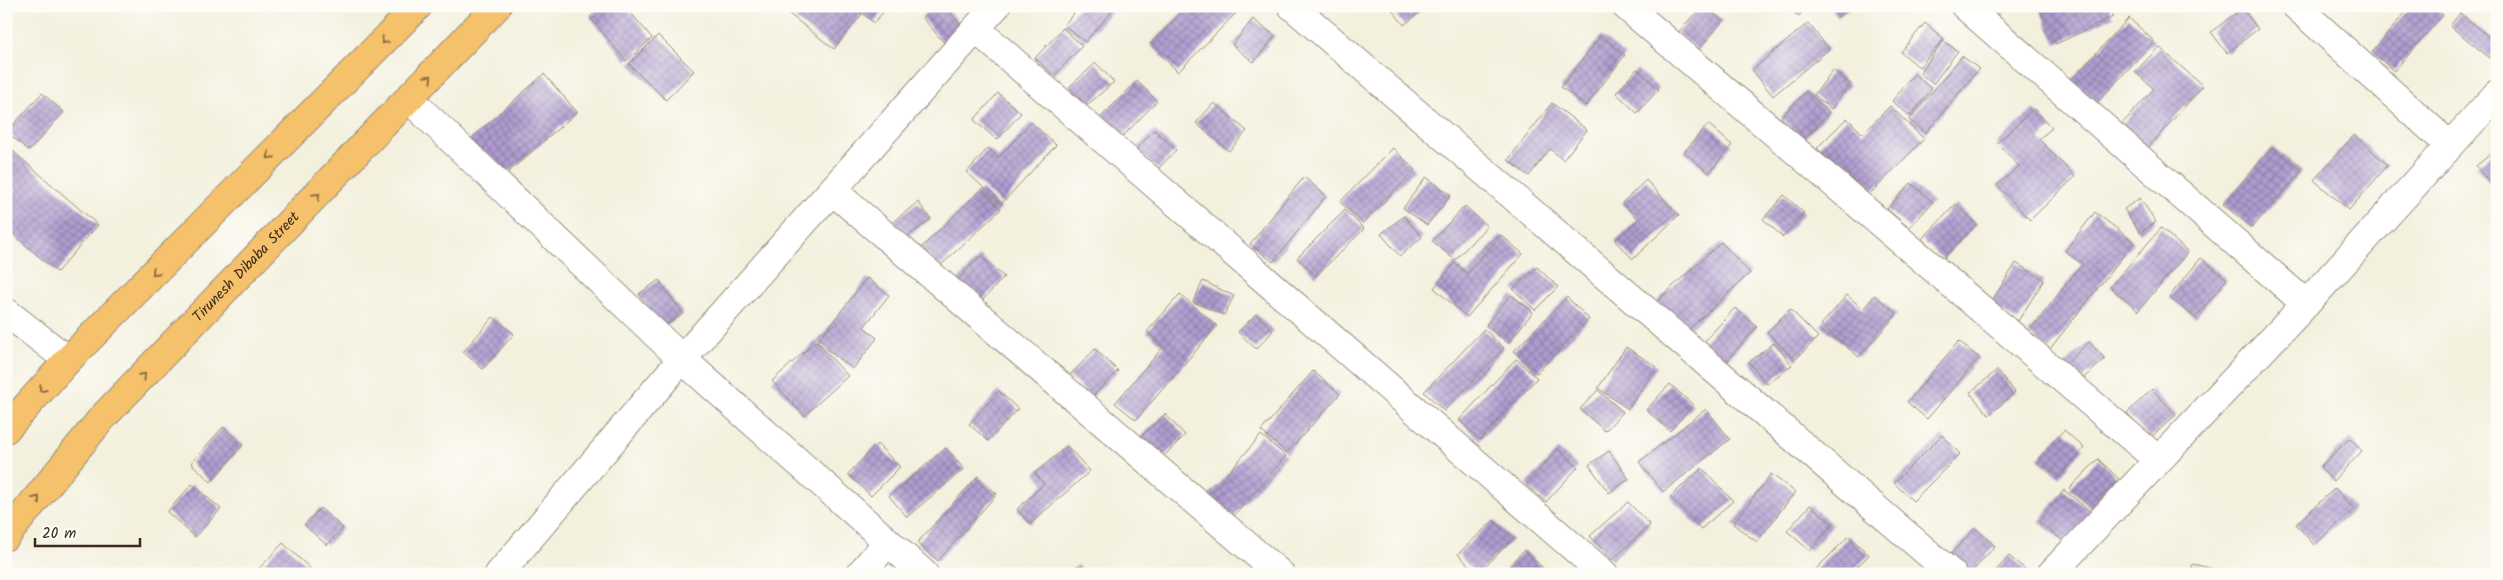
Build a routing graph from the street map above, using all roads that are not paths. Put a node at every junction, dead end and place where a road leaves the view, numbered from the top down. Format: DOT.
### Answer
graph roads {
  1 [pos="418,6"];
  2 [pos="497,6"];
  3 [pos="996,6"];
  4 [pos="1292,6"];
  5 [pos="1626,6"];
  6 [pos="1965,6"];
  7 [pos="2296,6"];
  8 [pos="976,30"];
  9 [pos="2497,94"];
  10 [pos="409,99"];
  11 [pos="2449,145"];
  12 [pos="833,191"];
  13 [pos="2306,304"];
  14 [pos="6,312"];
  15 [pos="682,359"];
  16 [pos="68,360"];
  17 [pos="6,430"];
  18 [pos="2158,460"];
  19 [pos="6,536"];
  20 [pos="888,542"];
  21 [pos="499,574"];
  22 [pos="860,574"];
  23 [pos="924,574"];
  24 [pos="1280,574"];
  25 [pos="1604,574"];
  26 [pos="1952,574"];
  27 [pos="2052,574"];
  1 -- 16 [label="main road, one-way"];
  10 -- 2 [label="main road, Tirunesh Dibaba Street, one-way"];
  3 -- 8 [label="street"];
  4 -- 26 [label="street"];
  5 -- 18 [label="street"];
  6 -- 13 [label="street"];
  7 -- 11 [label="street"];
  8 -- 12 [label="street"];
  8 -- 25 [label="street"];
  9 -- 11 [label="street"];
  10 -- 15 [label="street"];
  19 -- 10 [label="main road, Tirunesh Dibaba Street, one-way"];
  11 -- 13 [label="street"];
  12 -- 15 [label="street"];
  12 -- 24 [label="street"];
  13 -- 18 [label="street"];
  14 -- 16 [label="street"];
  15 -- 20 [label="street"];
  15 -- 21 [label="street"];
  16 -- 17 [label="main road, one-way"];
  18 -- 27 [label="street"];
  20 -- 22 [label="street"];
  20 -- 23 [label="street"];
}
